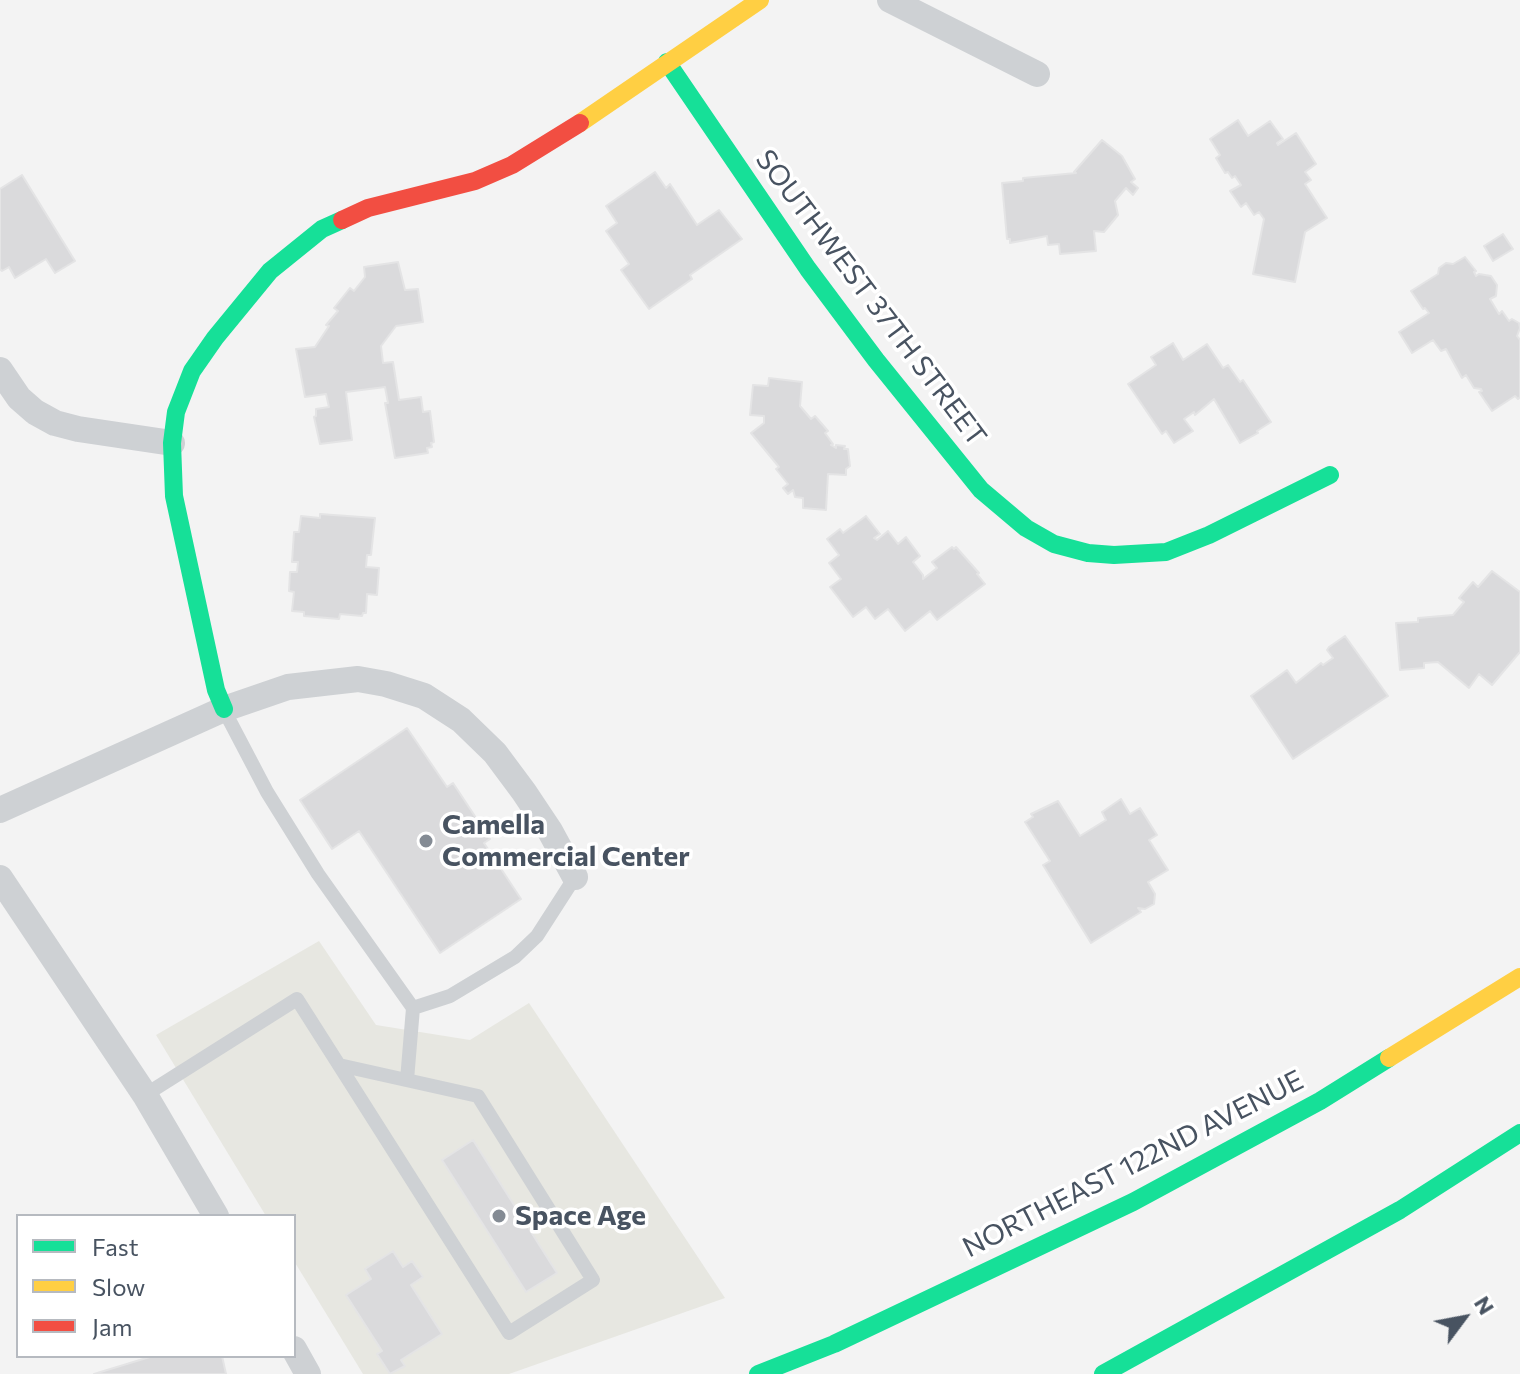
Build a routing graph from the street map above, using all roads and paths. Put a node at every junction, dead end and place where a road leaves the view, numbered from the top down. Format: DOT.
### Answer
graph roads {
  1 [pos="760,0"];
  2 [pos="890,0"];
  3 [pos="667,62"];
  4 [pos="1037,74"];
  5 [pos="0,370"];
  6 [pos="172,443"];
  7 [pos="1330,475"];
  8 [pos="224,709"];
  9 [pos="0,810"];
  10 [pos="575,877"];
  11 [pos="0,878"];
  12 [pos="1520,977"];
  13 [pos="413,1008"];
  14 [pos="339,1065"];
  15 [pos="407,1080"];
  16 [pos="145,1095"];
  17 [pos="1520,1133"];
  18 [pos="215,1214"];
  19 [pos="296,1353"];
  20 [pos="308,1374"];
  21 [pos="758,1374"];
  22 [pos="1103,1374"];
  1 -- 3 [label="main road"];
  2 -- 4 [label="street"];
  3 -- 6 [label="main road"];
  3 -- 7 [label="main road, SOUTHWEST 37TH STREET"];
  5 -- 6 [label="street"];
  6 -- 8 [label="main road"];
  8 -- 9 [label="street"];
  8 -- 10 [label="street"];
  8 -- 13 [label="lane"];
  10 -- 13 [label="lane"];
  11 -- 16 [label="street"];
  12 -- 21 [label="main road, NORTHEAST 122ND AVENUE"];
  13 -- 15 [label="lane"];
  14 -- 15 [label="lane"];
  14 -- 15 [label="lane"];
  14 -- 16 [label="lane"];
  16 -- 18 [label="street"];
  17 -- 22 [label="main road"];
  19 -- 20 [label="street"];
}
